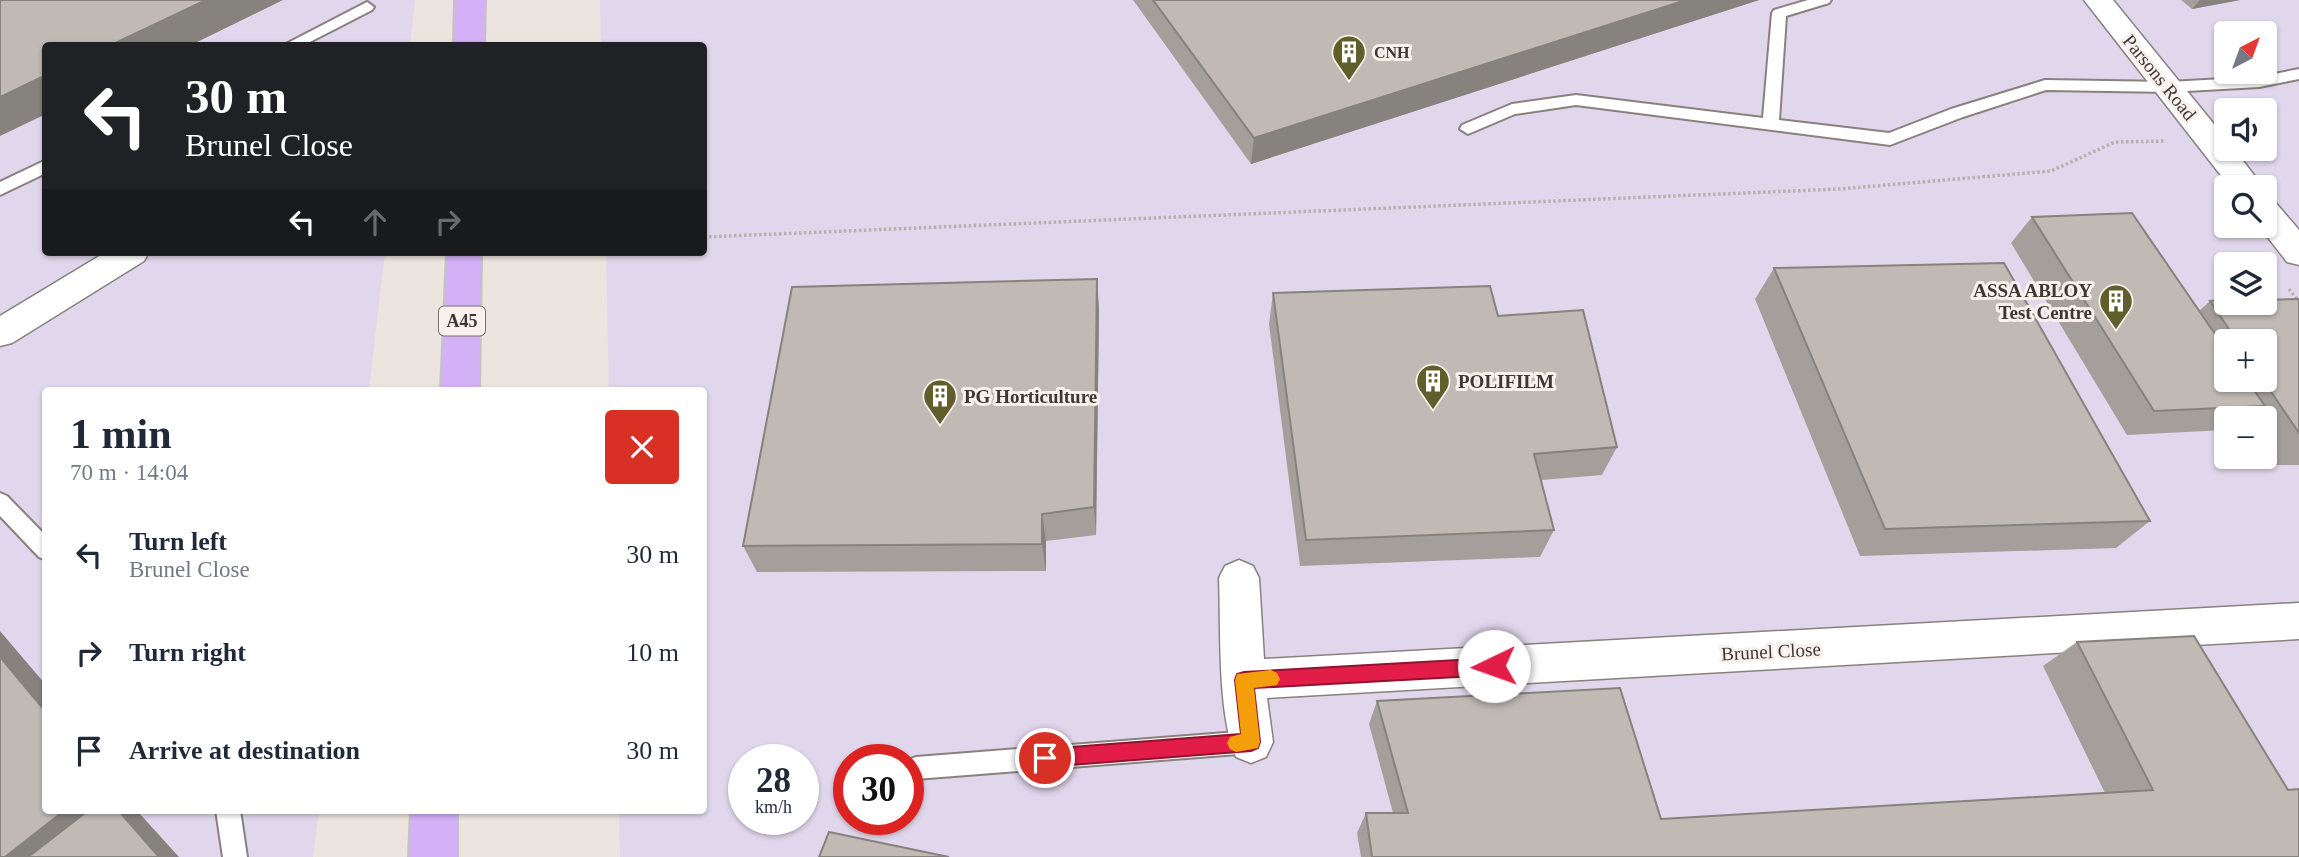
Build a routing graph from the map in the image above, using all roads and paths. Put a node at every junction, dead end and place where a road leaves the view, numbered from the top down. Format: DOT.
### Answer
graph roads {
  1 [pos="470,0"];
  2 [pos="1824,0"];
  3 [pos="2098,0"];
  4 [pos="367,7"];
  5 [pos="297,42"];
  6 [pos="469,42"];
  7 [pos="2299,74"];
  8 [pos="2169,87"];
  9 [pos="1770,124"];
  10 [pos="1468,129"];
  11 [pos="2211,141"];
  12 [pos="42,168"];
  13 [pos="2238,175"];
  14 [pos="0,189"];
  15 [pos="707,237"];
  16 [pos="125,256"];
  17 [pos="464,256"];
  18 [pos="0,333"];
  19 [pos="460,387"];
  20 [pos="0,502"];
  21 [pos="42,547"];
  22 [pos="1239,578"];
  23 [pos="2299,621"];
  24 [pos="1244,680"];
  25 [pos="1251,742"];
  26 [pos="924,767"];
  27 [pos="229,814"];
  28 [pos="434,814"];
  29 [pos="235,857"];
  30 [pos="433,857"];
  1 -- 6 [label="highway"];
  2 -- 9 [label="lane"];
  3 -- 8 [label="street, Parsons Road"];
  4 -- 5 [label="lane"];
  7 -- 8 [label="lane"];
  8 -- 9 [label="lane"];
  8 -- 11 [label="street, Parsons Road"];
  9 -- 10 [label="lane"];
  11 -- 13 [label="street, Parsons Road"];
  11 -- 15 [label="path"];
  12 -- 14 [label="lane"];
  16 -- 18 [label="street"];
  17 -- 19 [label="highway, A45"];
  20 -- 21 [label="lane"];
  22 -- 24 [label="street"];
  23 -- 24 [label="street, Brunel Close"];
  24 -- 25 [label="street"];
  25 -- 26 [label="lane"];
  27 -- 29 [label="lane"];
  28 -- 30 [label="highway"];
}
